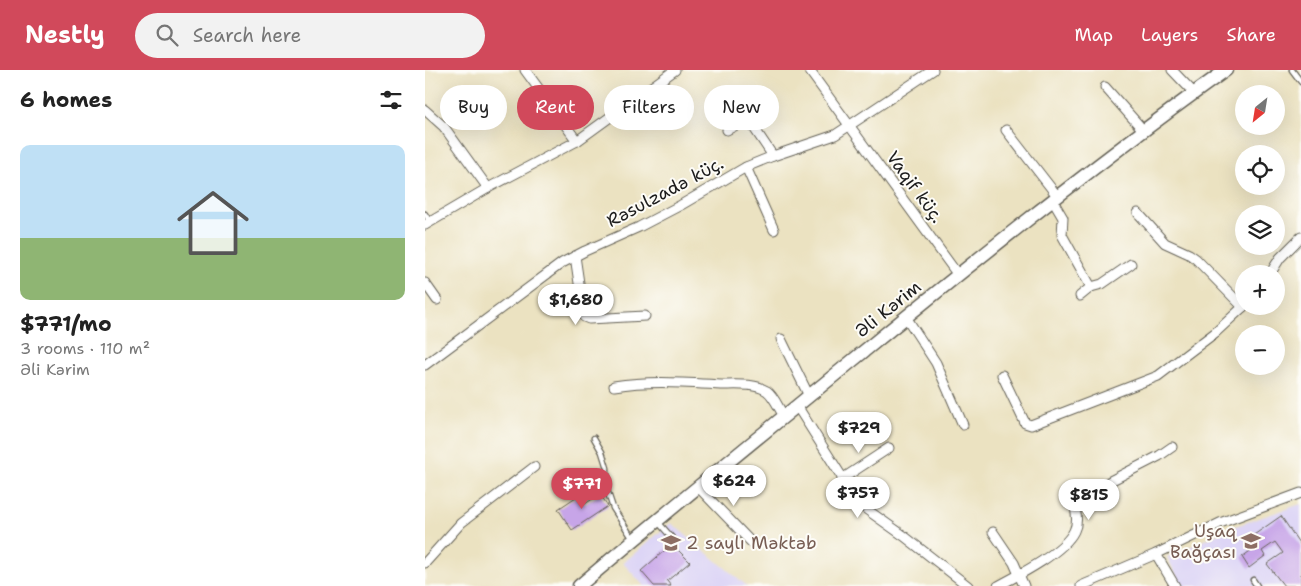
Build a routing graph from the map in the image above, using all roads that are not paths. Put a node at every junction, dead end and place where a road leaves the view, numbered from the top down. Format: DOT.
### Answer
graph roads {
  1 [pos="525,70"];
  2 [pos="675,70"];
  3 [pos="809,70"];
  4 [pos="933,70"];
  5 [pos="1172,70"];
  6 [pos="1226,70"];
  7 [pos="1292,70"];
  8 [pos="1301,82"];
  9 [pos="1105,87"];
  10 [pos="1194,93"];
  11 [pos="425,110"];
  12 [pos="850,125"];
  13 [pos="755,130"];
  14 [pos="1006,130"];
  15 [pos="1144,131"];
  16 [pos="577,141"];
  17 [pos="773,156"];
  18 [pos="746,167"];
  19 [pos="489,188"];
  20 [pos="1055,199"];
  21 [pos="425,214"];
  22 [pos="1138,214"];
  23 [pos="428,224"];
  24 [pos="774,230"];
  25 [pos="1301,237"];
  26 [pos="575,256"];
  27 [pos="1131,264"];
  28 [pos="1276,265"];
  29 [pos="958,275"];
  30 [pos="425,283"];
  31 [pos="1091,287"];
  32 [pos="1080,296"];
  33 [pos="1235,299"];
  34 [pos="437,300"];
  35 [pos="1235,314"];
  36 [pos="645,316"];
  37 [pos="906,317"];
  38 [pos="781,338"];
  39 [pos="425,365"];
  40 [pos="1002,376"];
  41 [pos="614,386"];
  42 [pos="809,396"];
  43 [pos="797,406"];
  44 [pos="784,416"];
  45 [pos="963,425"];
  46 [pos="594,438"];
  47 [pos="1172,447"];
  48 [pos="889,448"];
  49 [pos="534,467"];
  50 [pos="842,479"];
  51 [pos="698,487"];
  52 [pos="1301,493"];
  53 [pos="657,520"];
  54 [pos="993,532"];
  55 [pos="634,540"];
  56 [pos="674,540"];
  57 [pos="752,543"];
  58 [pos="1156,554"];
  59 [pos="425,563"];
  60 [pos="1019,575"];
  61 [pos="1253,580"];
  62 [pos="579,586"];
  63 [pos="968,586"];
  64 [pos="998,586"];
  65 [pos="1024,586"];
  66 [pos="1081,586"];
  67 [pos="1175,586"];
  68 [pos="1257,586"];
  1 -- 16 [label="street"];
  2 -- 16 [label="street"];
  3 -- 12 [label="street, Vaqif küç."];
  4 -- 12 [label="street, Rəsulzadə küç."];
  5 -- 10 [label="street"];
  6 -- 10 [label="main road, Əli Kərim"];
  7 -- 8 [label="lane"];
  9 -- 15 [label="street"];
  10 -- 15 [label="main road, Əli Kərim"];
  11 -- 19 [label="street"];
  12 -- 17 [label="street, Rəsulzadə küç."];
  12 -- 29 [label="street, Vaqif küç."];
  13 -- 17 [label="street"];
  14 -- 20 [label="street"];
  15 -- 20 [label="main road, Əli Kərim"];
  16 -- 19 [label="street"];
  17 -- 18 [label="street, Rəsulzadə küç."];
  18 -- 24 [label="street"];
  18 -- 26 [label="street, Rəsulzadə küç."];
  19 -- 23 [label="street"];
  20 -- 29 [label="main road, Əli Kərim"];
  20 -- 31 [label="street"];
  21 -- 23 [label="lane"];
  22 -- 33 [label="street"];
  25 -- 28 [label="street"];
  26 -- 36 [label="street"];
  26 -- 39 [label="street, Rəsulzadə küç."];
  27 -- 31 [label="street"];
  29 -- 37 [label="main road, Əli Kərim"];
  30 -- 34 [label="street"];
  31 -- 32 [label="street"];
  35 -- 40 [label="street"];
  37 -- 42 [label="main road, Əli Kərim"];
  37 -- 45 [label="street"];
  38 -- 42 [label="street"];
  41 -- 44 [label="street"];
  42 -- 43 [label="main road, Əli Kərim"];
  43 -- 44 [label="main road, Əli Kərim"];
  43 -- 50 [label="street"];
  44 -- 51 [label="main road, Əli Kərim"];
  46 -- 55 [label="lane"];
  47 -- 60 [label="street"];
  48 -- 50 [label="street"];
  49 -- 59 [label="street"];
  50 -- 63 [label="street"];
  51 -- 53 [label="main road, Əli Kərim"];
  51 -- 57 [label="street"];
  52 -- 58 [label="street"];
  53 -- 55 [label="main road, Əli Kərim"];
  53 -- 56 [label="lane"];
  54 -- 60 [label="street"];
  55 -- 62 [label="main road, Əli Kərim"];
  58 -- 66 [label="street"];
  58 -- 67 [label="street"];
  60 -- 64 [label="street"];
  60 -- 65 [label="street"];
  61 -- 68 [label="lane"];
}
